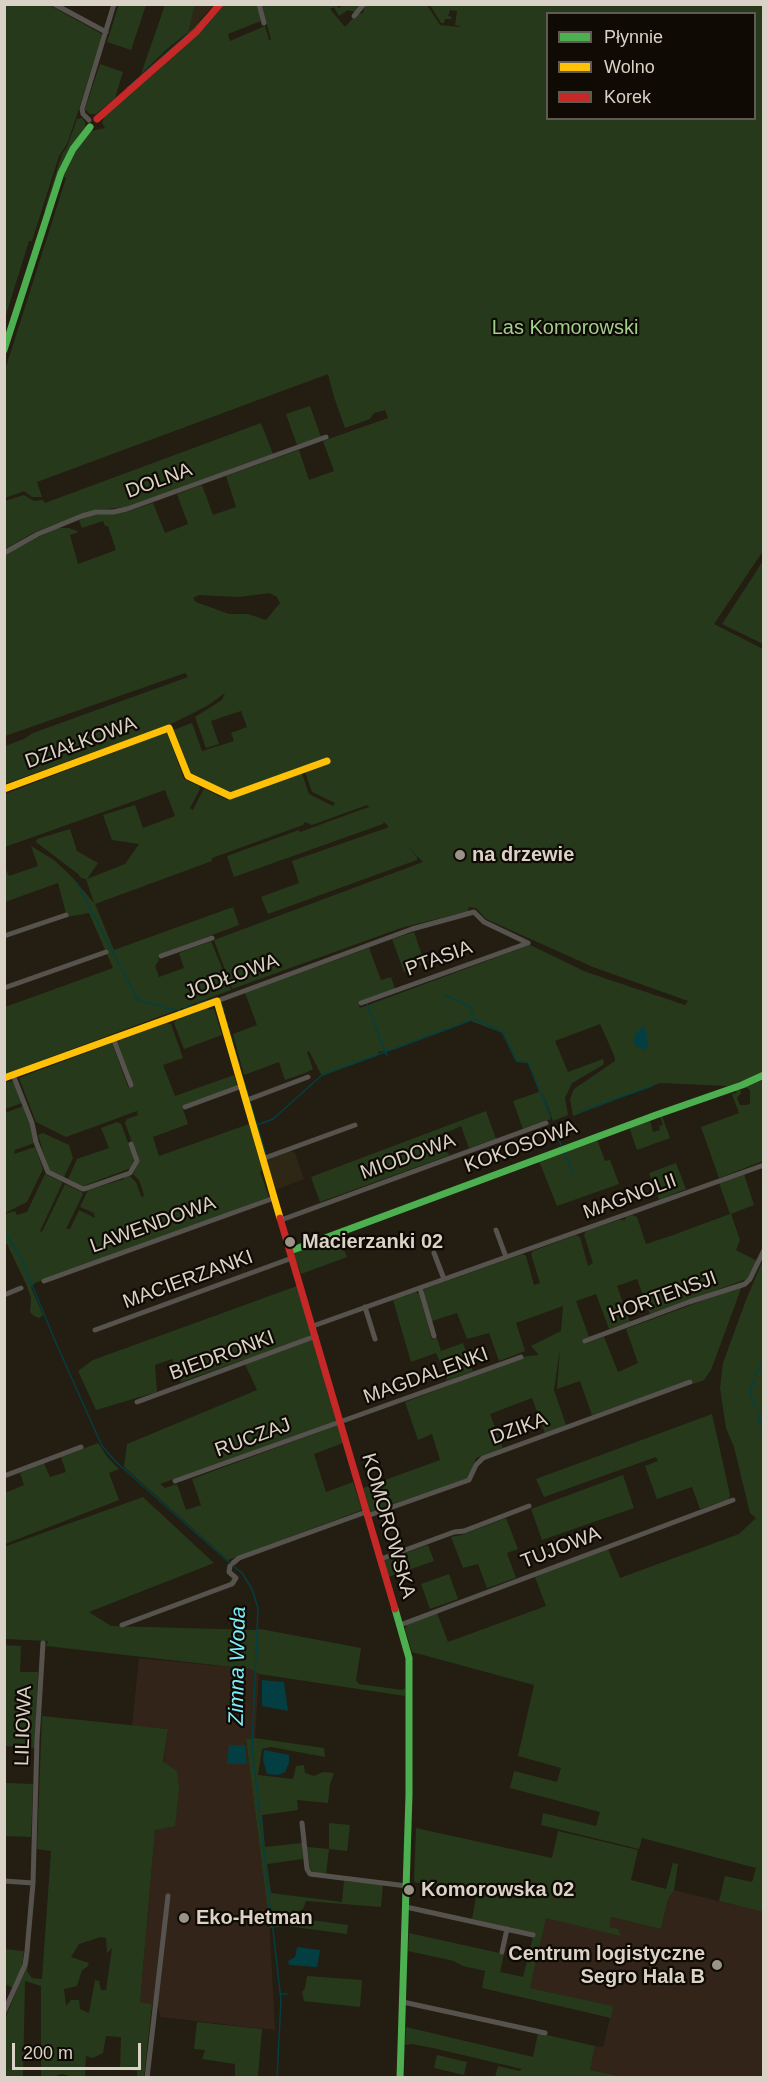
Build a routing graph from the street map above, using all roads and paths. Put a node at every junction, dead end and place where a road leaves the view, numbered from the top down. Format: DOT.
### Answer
graph roads {
  1 [pos="54,4"];
  2 [pos="114,4"];
  3 [pos="220,4"];
  4 [pos="259,4"];
  5 [pos="364,4"];
  6 [pos="354,16"];
  7 [pos="264,23"];
  8 [pos="106,32"];
  9 [pos="92,122"];
  10 [pos="4,350"];
  11 [pos="326,437"];
  12 [pos="4,553"];
  13 [pos="327,761"];
  14 [pos="4,789"];
  15 [pos="474,912"];
  16 [pos="66,915"];
  17 [pos="4,936"];
  18 [pos="212,938"];
  19 [pos="106,952"];
  20 [pos="161,956"];
  21 [pos="4,988"];
  22 [pos="217,1001"];
  23 [pos="361,1004"];
  24 [pos="113,1038"];
  25 [pos="13,1075"];
  26 [pos="764,1075"];
  27 [pos="308,1077"];
  28 [pos="4,1078"];
  29 [pos="130,1085"];
  30 [pos="242,1086"];
  31 [pos="246,1100"];
  32 [pos="184,1107"];
  33 [pos="546,1123"];
  34 [pos="355,1125"];
  35 [pos="131,1144"];
  36 [pos="262,1159"];
  37 [pos="764,1165"];
  38 [pos="274,1198"];
  39 [pos="281,1220"];
  40 [pos="496,1230"];
  41 [pos="764,1250"];
  42 [pos="434,1253"];
  43 [pos="291,1255"];
  44 [pos="506,1257"];
  45 [pos="444,1280"];
  46 [pos="44,1281"];
  47 [pos="21,1288"];
  48 [pos="420,1288"];
  49 [pos="4,1295"];
  50 [pos="365,1307"];
  51 [pos="313,1326"];
  52 [pos="95,1330"];
  53 [pos="316,1336"];
  54 [pos="435,1336"];
  55 [pos="375,1339"];
  56 [pos="585,1341"];
  57 [pos="521,1357"];
  58 [pos="690,1382"];
  59 [pos="137,1402"];
  60 [pos="340,1422"];
  61 [pos="81,1447"];
  62 [pos="4,1476"];
  63 [pos="176,1481"];
  64 [pos="733,1500"];
  65 [pos="530,1506"];
  66 [pos="367,1514"];
  67 [pos="381,1559"];
  68 [pos="122,1625"];
  69 [pos="400,1625"];
  70 [pos="43,1643"];
  71 [pos="302,1822"];
  72 [pos="4,1881"];
  73 [pos="33,1883"];
  74 [pos="406,1886"];
  75 [pos="168,1896"];
  76 [pos="406,1907"];
  77 [pos="507,1929"];
  78 [pos="532,1935"];
  79 [pos="502,1952"];
  80 [pos="403,2002"];
  81 [pos="4,2013"];
  82 [pos="545,2033"];
  83 [pos="147,2078"];
  84 [pos="400,2078"];
  1 -- 8 [label="street"];
  2 -- 8 [label="street"];
  3 -- 9 [label="street"];
  4 -- 7 [label="street"];
  5 -- 6 [label="street"];
  8 -- 9 [label="street"];
  9 -- 10 [label="street"];
  11 -- 12 [label="street, DOLNA"];
  13 -- 14 [label="street, DZIAŁKOWA"];
  15 -- 22 [label="street, JODŁOWA"];
  15 -- 23 [label="street, PTASIA"];
  16 -- 17 [label="street"];
  18 -- 20 [label="street"];
  19 -- 21 [label="street"];
  22 -- 24 [label="street, JODŁOWA"];
  22 -- 30 [label="street, KOMOROWSKA"];
  24 -- 25 [label="street, JODŁOWA"];
  24 -- 29 [label="street"];
  25 -- 28 [label="street, JODŁOWA"];
  25 -- 35 [label="street"];
  26 -- 43 [label="street, KOKOSOWA"];
  27 -- 31 [label="street"];
  30 -- 31 [label="street, KOMOROWSKA"];
  30 -- 32 [label="street"];
  31 -- 36 [label="street, KOMOROWSKA"];
  33 -- 39 [label="street, MIODOWA"];
  34 -- 36 [label="street"];
  36 -- 38 [label="street, KOMOROWSKA"];
  37 -- 44 [label="street, MAGNOLII"];
  38 -- 39 [label="street, KOMOROWSKA"];
  38 -- 46 [label="street, LAWENDOWA"];
  39 -- 43 [label="street, KOMOROWSKA"];
  40 -- 44 [label="street"];
  41 -- 56 [label="street, HORTENSJI"];
  42 -- 45 [label="street"];
  43 -- 51 [label="street, KOMOROWSKA"];
  43 -- 52 [label="street, MACIERZANKI"];
  44 -- 45 [label="street, MAGNOLII"];
  45 -- 48 [label="street, MAGNOLII"];
  47 -- 49 [label="street"];
  48 -- 50 [label="street, MAGNOLII"];
  48 -- 54 [label="street"];
  50 -- 51 [label="street, MAGNOLII"];
  50 -- 55 [label="street"];
  51 -- 53 [label="street, KOMOROWSKA"];
  53 -- 59 [label="street, BIEDRONKI"];
  53 -- 60 [label="street, KOMOROWSKA"];
  57 -- 60 [label="street, MAGDALENKI"];
  58 -- 66 [label="street, DZIKA"];
  60 -- 63 [label="street, RUCZAJ"];
  60 -- 66 [label="street, KOMOROWSKA"];
  61 -- 62 [label="street"];
  64 -- 69 [label="street, TUJOWA"];
  65 -- 67 [label="street"];
  66 -- 67 [label="street, KOMOROWSKA"];
  66 -- 68 [label="street, DZIKA"];
  67 -- 69 [label="street, KOMOROWSKA"];
  69 -- 74 [label="street, KOMOROWSKA"];
  70 -- 73 [label="street, LILIOWA"];
  71 -- 74 [label="street"];
  72 -- 73 [label="street"];
  73 -- 81 [label="street, LILIOWA"];
  74 -- 76 [label="street, KOMOROWSKA"];
  75 -- 83 [label="street"];
  76 -- 77 [label="street"];
  76 -- 80 [label="street, KOMOROWSKA"];
  77 -- 78 [label="street"];
  77 -- 79 [label="street"];
  80 -- 82 [label="street"];
  80 -- 84 [label="street, KOMOROWSKA"];
}
